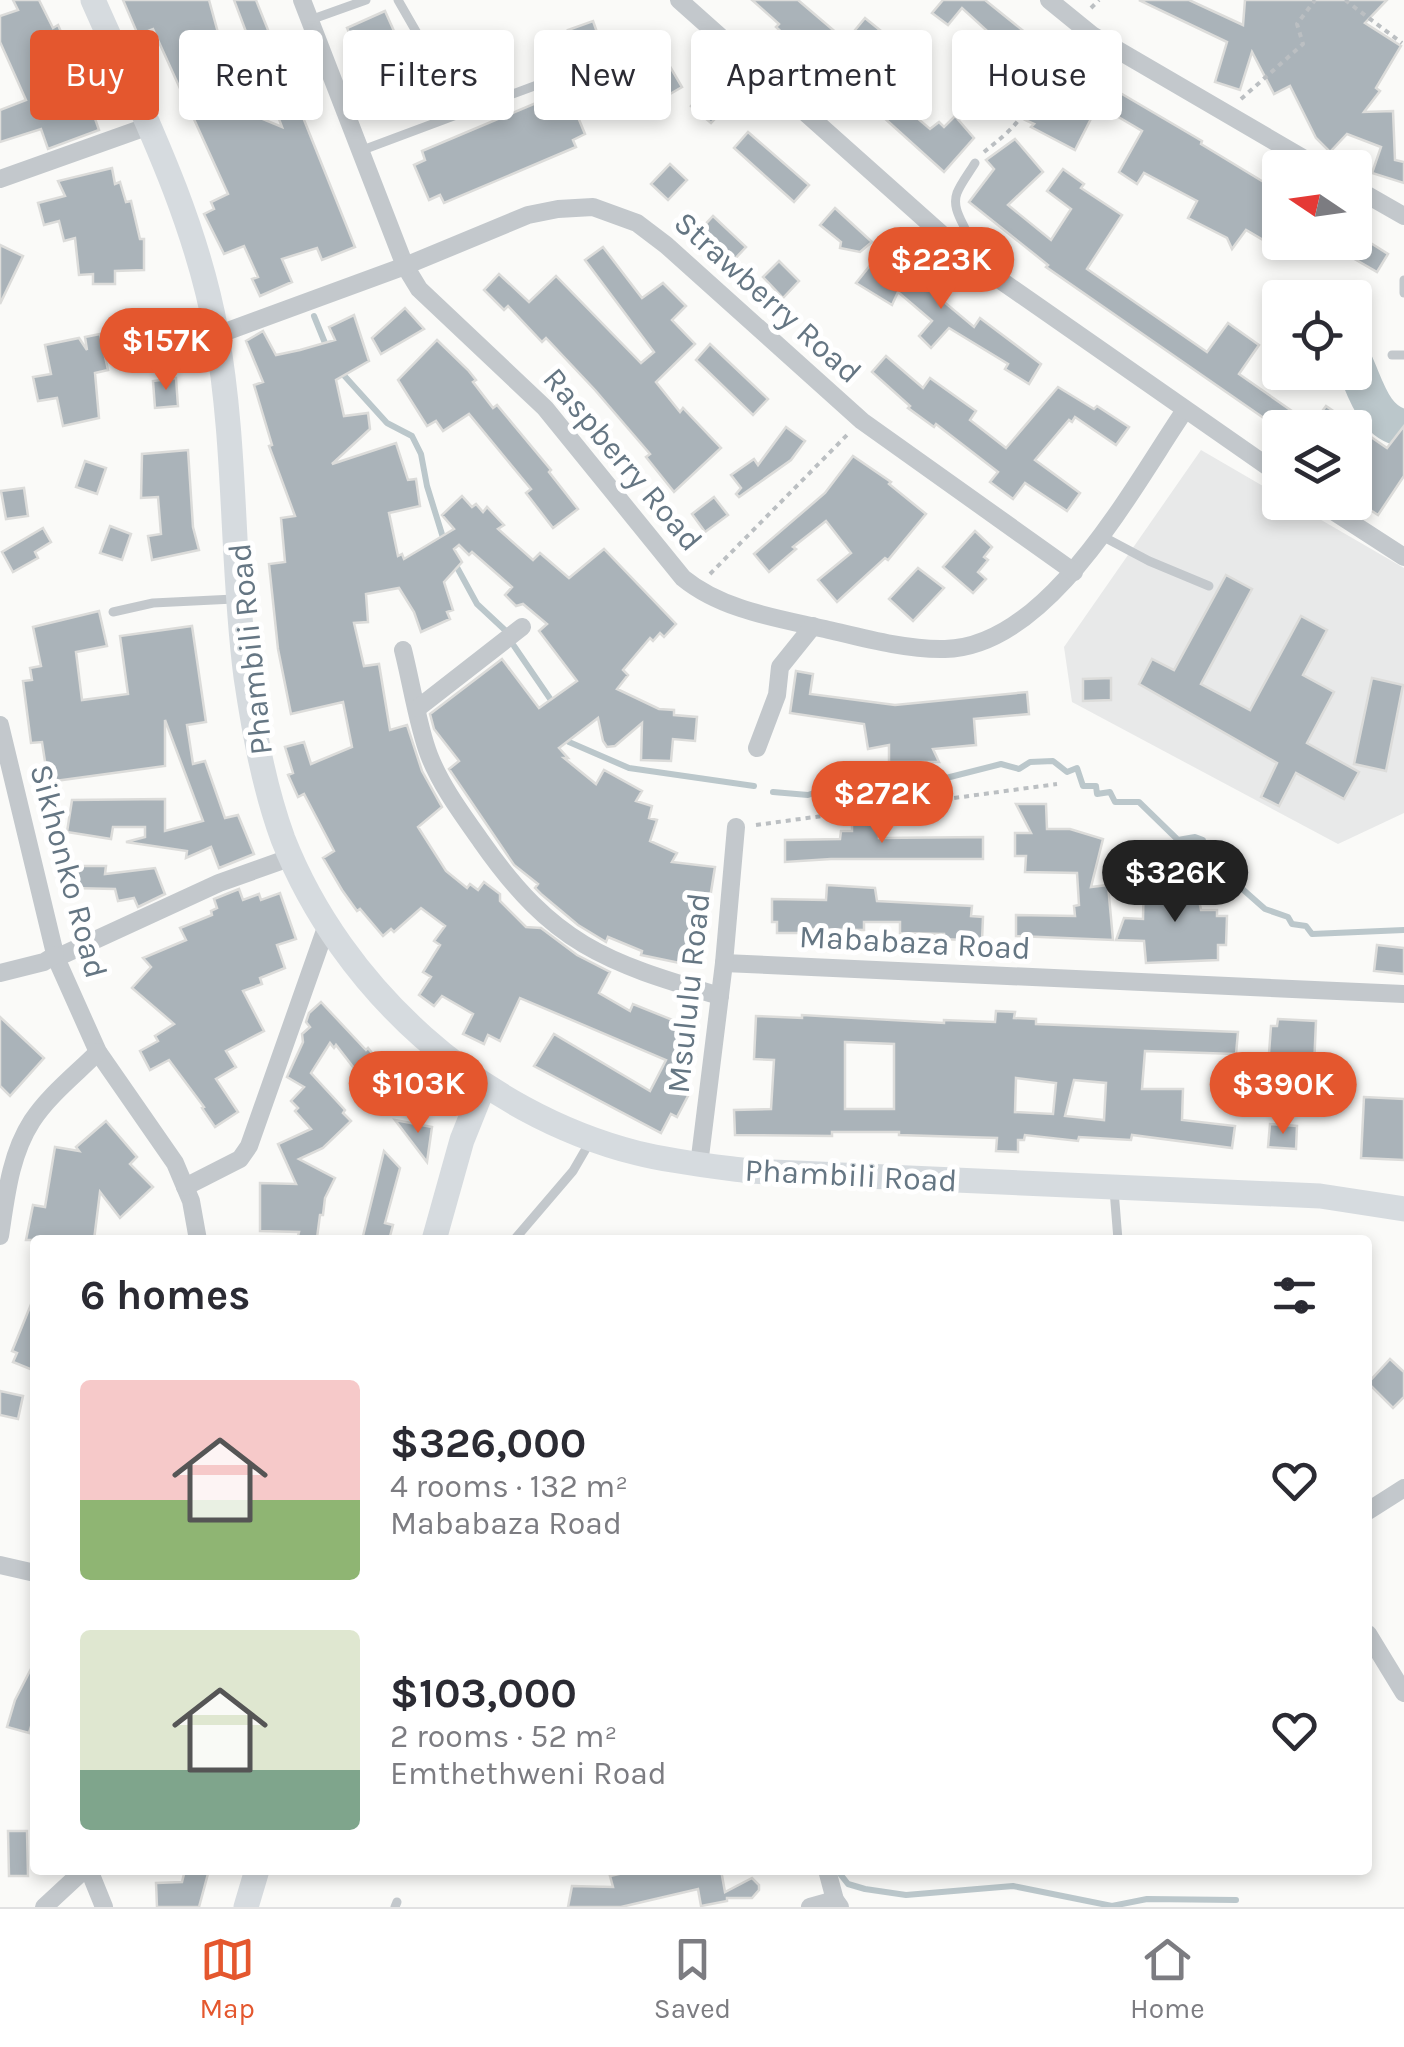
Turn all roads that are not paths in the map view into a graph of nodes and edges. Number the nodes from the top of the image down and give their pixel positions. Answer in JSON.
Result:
{"nodes":[{"id":1,"x":93,"y":0,"type":"edge"},
{"id":2,"x":302,"y":0,"type":"edge"},
{"id":3,"x":366,"y":0,"type":"edge"},
{"id":4,"x":398,"y":0,"type":"edge"},
{"id":5,"x":679,"y":0,"type":"edge"},
{"id":6,"x":1050,"y":0,"type":"edge"},
{"id":7,"x":310,"y":20,"type":"junction"},
{"id":8,"x":416,"y":30,"type":"edge"},
{"id":9,"x":534,"y":86,"type":"edge"},
{"id":10,"x":148,"y":126,"type":"junction"},
{"id":11,"x":1290,"y":150,"type":"edge"},
{"id":12,"x":360,"y":152,"type":"junction"},
{"id":13,"x":975,"y":164,"type":"road end"},
{"id":14,"x":0,"y":178,"type":"edge"},
{"id":15,"x":1372,"y":198,"type":"edge"},
{"id":16,"x":1404,"y":216,"type":"edge"},
{"id":17,"x":971,"y":257,"type":"junction"},
{"id":18,"x":405,"y":266,"type":"junction"},
{"id":19,"x":1404,"y":280,"type":"edge"},
{"id":20,"x":1404,"y":294,"type":"edge"},
{"id":21,"x":217,"y":335,"type":"junction"},
{"id":22,"x":1185,"y":410,"type":"junction"},
{"id":23,"x":1262,"y":463,"type":"edge"},
{"id":24,"x":1347,"y":520,"type":"edge"},
{"id":25,"x":1100,"y":535,"type":"junction"},
{"id":26,"x":1404,"y":557,"type":"edge"},
{"id":27,"x":1074,"y":572,"type":"junction"},
{"id":28,"x":1209,"y":586,"type":"dead end"},
{"id":29,"x":241,"y":598,"type":"junction"},
{"id":30,"x":112,"y":612,"type":"dead end"},
{"id":31,"x":522,"y":626,"type":"dead end"},
{"id":32,"x":812,"y":626,"type":"junction"},
{"id":33,"x":403,"y":650,"type":"dead end"},
{"id":34,"x":418,"y":708,"type":"junction"},
{"id":35,"x":0,"y":725,"type":"edge"},
{"id":36,"x":757,"y":748,"type":"dead end"},
{"id":37,"x":736,"y":828,"type":"road end"},
{"id":38,"x":292,"y":857,"type":"junction"},
{"id":39,"x":328,"y":922,"type":"junction"},
{"id":40,"x":55,"y":957,"type":"junction"},
{"id":41,"x":724,"y":963,"type":"junction"},
{"id":42,"x":0,"y":973,"type":"edge"},
{"id":43,"x":1404,"y":994,"type":"edge"},
{"id":44,"x":720,"y":996,"type":"junction"},
{"id":45,"x":98,"y":1052,"type":"junction"},
{"id":46,"x":484,"y":1084,"type":"junction"},
{"id":47,"x":592,"y":1138,"type":"junction"},
{"id":48,"x":698,"y":1165,"type":"junction"},
{"id":49,"x":185,"y":1187,"type":"junction"},
{"id":50,"x":1114,"y":1187,"type":"junction"},
{"id":51,"x":1404,"y":1209,"type":"edge"},
{"id":52,"x":197,"y":1235,"type":"edge"},
{"id":53,"x":435,"y":1235,"type":"edge"},
{"id":54,"x":518,"y":1235,"type":"edge"},
{"id":55,"x":1118,"y":1235,"type":"edge"},
{"id":56,"x":0,"y":1236,"type":"edge"},
{"id":57,"x":1404,"y":1488,"type":"edge"},
{"id":58,"x":1372,"y":1508,"type":"edge"},
{"id":59,"x":0,"y":1565,"type":"edge"},
{"id":60,"x":30,"y":1571,"type":"edge"},
{"id":61,"x":1372,"y":1641,"type":"edge"},
{"id":62,"x":1404,"y":1693,"type":"edge"},
{"id":63,"x":81,"y":1875,"type":"edge"},
{"id":64,"x":89,"y":1875,"type":"edge"},
{"id":65,"x":256,"y":1875,"type":"edge"},
{"id":66,"x":829,"y":1875,"type":"edge"},
{"id":67,"x":837,"y":1903,"type":"edge"},
{"id":68,"x":44,"y":1907,"type":"edge"},
{"id":69,"x":104,"y":1907,"type":"edge"},
{"id":70,"x":246,"y":1907,"type":"edge"},
{"id":71,"x":810,"y":1907,"type":"edge"}],
"edges":[{"from":1,"to":10,"type":"street","name":"Phambili Road"},
{"from":2,"to":7,"type":"street","name":"Raspberry Road"},
{"from":3,"to":7,"type":"lane"},
{"from":4,"to":8,"type":"lane"},
{"from":5,"to":17,"type":"street"},
{"from":6,"to":11,"type":"street"},
{"from":7,"to":12,"type":"street","name":"Raspberry Road"},
{"from":9,"to":12,"type":"lane"},
{"from":10,"to":14,"type":"street"},
{"from":10,"to":21,"type":"street","name":"Phambili Road"},
{"from":12,"to":18,"type":"street","name":"Raspberry Road"},
{"from":13,"to":17,"type":"lane"},
{"from":15,"to":16,"type":"street"},
{"from":17,"to":22,"type":"street"},
{"from":18,"to":21,"type":"street","name":"Strawberry Road"},
{"from":18,"to":27,"type":"street","name":"Strawberry Road"},
{"from":18,"to":32,"type":"street","name":"Raspberry Road"},
{"from":19,"to":20,"type":"lane"},
{"from":21,"to":29,"type":"street","name":"Phambili Road"},
{"from":22,"to":23,"type":"street"},
{"from":22,"to":25,"type":"street","name":"Raspberry Road"},
{"from":24,"to":26,"type":"street"},
{"from":25,"to":27,"type":"street","name":"Raspberry Road"},
{"from":25,"to":28,"type":"lane"},
{"from":27,"to":32,"type":"street","name":"Raspberry Road"},
{"from":29,"to":30,"type":"lane"},
{"from":29,"to":38,"type":"street","name":"Phambili Road"},
{"from":31,"to":34,"type":"street"},
{"from":32,"to":36,"type":"street"},
{"from":33,"to":34,"type":"street"},
{"from":34,"to":44,"type":"street"},
{"from":35,"to":40,"type":"street","name":"Sikhonko Road"},
{"from":37,"to":41,"type":"street","name":"Msululu Road"},
{"from":38,"to":39,"type":"street","name":"Phambili Road"},
{"from":38,"to":40,"type":"street"},
{"from":39,"to":46,"type":"street","name":"Phambili Road"},
{"from":39,"to":49,"type":"street"},
{"from":40,"to":42,"type":"street"},
{"from":40,"to":45,"type":"street","name":"Sikhonko Road"},
{"from":41,"to":43,"type":"street","name":"Mababaza Road"},
{"from":41,"to":44,"type":"street","name":"Msululu Road"},
{"from":44,"to":48,"type":"street","name":"Msululu Road"},
{"from":45,"to":49,"type":"street","name":"Sikhonko Road"},
{"from":45,"to":56,"type":"street"},
{"from":46,"to":47,"type":"street","name":"Phambili Road"},
{"from":46,"to":53,"type":"street"},
{"from":47,"to":48,"type":"street","name":"Phambili Road"},
{"from":47,"to":54,"type":"lane"},
{"from":48,"to":50,"type":"street","name":"Phambili Road"},
{"from":49,"to":52,"type":"street","name":"Sikhonko Road"},
{"from":50,"to":51,"type":"street","name":"Phambili Road"},
{"from":50,"to":55,"type":"lane"},
{"from":57,"to":58,"type":"street"},
{"from":59,"to":60,"type":"street"},
{"from":61,"to":62,"type":"street"},
{"from":63,"to":68,"type":"street"},
{"from":64,"to":69,"type":"street"},
{"from":65,"to":70,"type":"street"},
{"from":66,"to":67,"type":"street"},
{"from":67,"to":71,"type":"street"}]}
